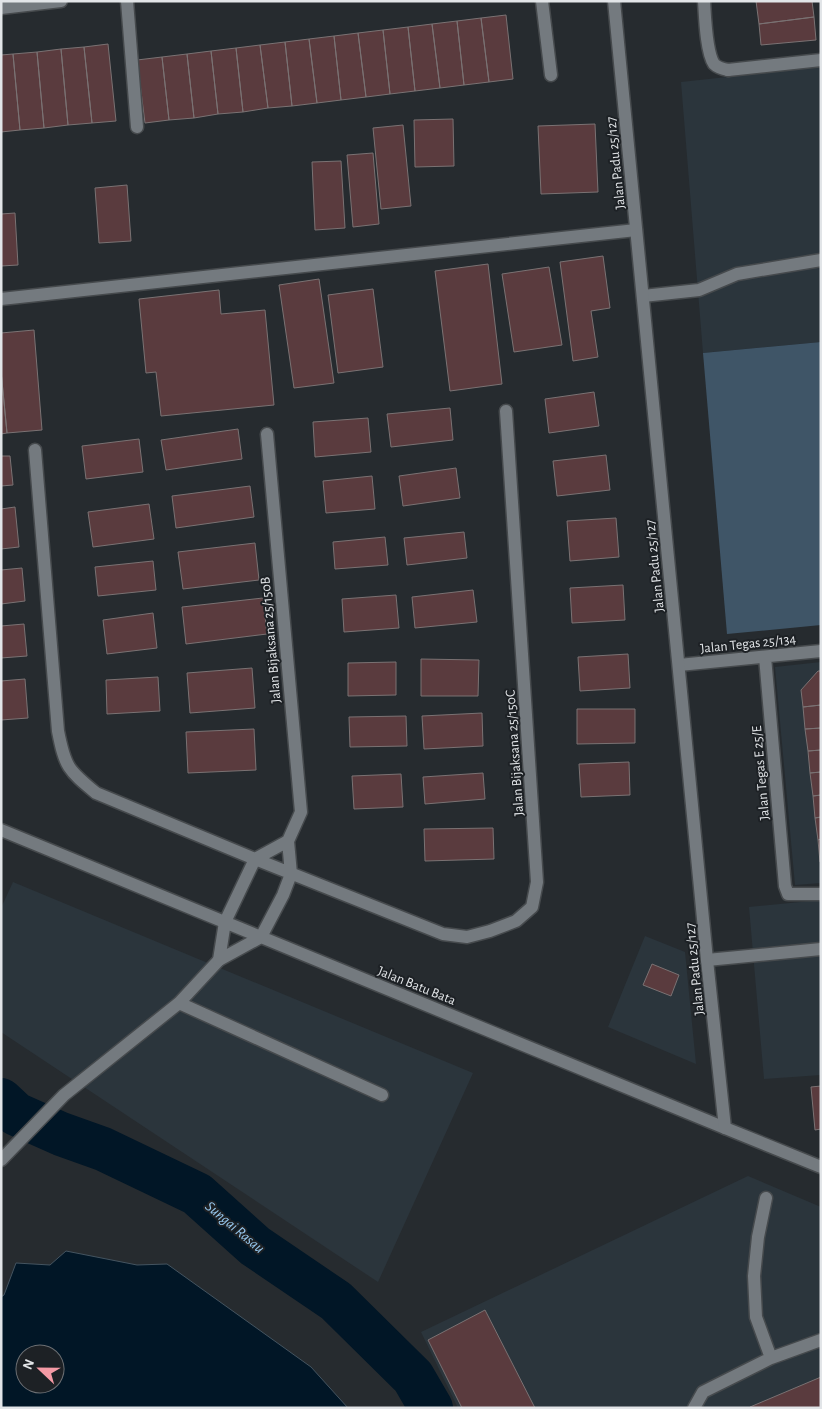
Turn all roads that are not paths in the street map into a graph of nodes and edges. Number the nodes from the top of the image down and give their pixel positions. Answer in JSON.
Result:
{"nodes":[{"id":1,"x":61,"y":1,"type":"edge"},
{"id":2,"x":127,"y":1,"type":"edge"},
{"id":3,"x":542,"y":1,"type":"edge"},
{"id":4,"x":614,"y":1,"type":"edge"},
{"id":5,"x":704,"y":1,"type":"edge"},
{"id":6,"x":1,"y":8,"type":"edge"},
{"id":7,"x":821,"y":60,"type":"edge"},
{"id":8,"x":551,"y":75,"type":"dead end"},
{"id":9,"x":138,"y":127,"type":"dead end"},
{"id":10,"x":636,"y":230,"type":"junction"},
{"id":11,"x":821,"y":260,"type":"edge"},
{"id":12,"x":643,"y":296,"type":"junction"},
{"id":13,"x":1,"y":299,"type":"edge"},
{"id":14,"x":506,"y":410,"type":"dead end"},
{"id":15,"x":267,"y":434,"type":"dead end"},
{"id":16,"x":35,"y":450,"type":"dead end"},
{"id":17,"x":821,"y":651,"type":"edge"},
{"id":18,"x":765,"y":656,"type":"junction"},
{"id":19,"x":679,"y":666,"type":"junction"},
{"id":20,"x":1,"y":830,"type":"edge"},
{"id":21,"x":288,"y":841,"type":"junction"},
{"id":22,"x":255,"y":859,"type":"junction"},
{"id":23,"x":291,"y":874,"type":"junction"},
{"id":24,"x":821,"y":894,"type":"edge"},
{"id":25,"x":225,"y":922,"type":"junction"},
{"id":26,"x":261,"y":937,"type":"junction"},
{"id":27,"x":821,"y":949,"type":"edge"},
{"id":28,"x":219,"y":960,"type":"junction"},
{"id":29,"x":707,"y":960,"type":"junction"},
{"id":30,"x":179,"y":1002,"type":"junction"},
{"id":31,"x":382,"y":1095,"type":"dead end"},
{"id":32,"x":725,"y":1128,"type":"junction"},
{"id":33,"x":1,"y":1160,"type":"edge"},
{"id":34,"x":821,"y":1167,"type":"edge"},
{"id":35,"x":766,"y":1198,"type":"dead end"},
{"id":36,"x":821,"y":1340,"type":"edge"},
{"id":37,"x":771,"y":1358,"type":"junction"},
{"id":38,"x":694,"y":1408,"type":"edge"}],
"edges":[{"from":1,"to":6,"type":"street"},
{"from":2,"to":9,"type":"street"},
{"from":3,"to":8,"type":"street"},
{"from":4,"to":10,"type":"street","name":"Jalan Padu 25/127"},
{"from":5,"to":7,"type":"street"},
{"from":10,"to":12,"type":"street","name":"Jalan Padu 25/127"},
{"from":10,"to":13,"type":"street"},
{"from":11,"to":12,"type":"street"},
{"from":12,"to":19,"type":"street","name":"Jalan Padu 25/127"},
{"from":14,"to":23,"type":"street","name":"Jalan Bijaksana 25/150C"},
{"from":15,"to":21,"type":"street","name":"Jalan Bijaksana 25/150B"},
{"from":16,"to":22,"type":"street","name":"Jalan Bijaksana 25/150C"},
{"from":17,"to":18,"type":"street","name":"Jalan Tegas 25/134"},
{"from":18,"to":19,"type":"street","name":"Jalan Tegas 25/134"},
{"from":18,"to":24,"type":"street","name":"Jalan Tegas E 25/E"},
{"from":19,"to":29,"type":"street","name":"Jalan Padu 25/127"},
{"from":20,"to":25,"type":"street","name":"Jalan Batu Bata"},
{"from":21,"to":22,"type":"street"},
{"from":21,"to":23,"type":"street"},
{"from":22,"to":23,"type":"street","name":"Jalan Bijaksana 25/150C"},
{"from":22,"to":25,"type":"street"},
{"from":23,"to":26,"type":"street"},
{"from":25,"to":26,"type":"street","name":"Jalan Batu Bata"},
{"from":25,"to":28,"type":"street"},
{"from":26,"to":28,"type":"street"},
{"from":26,"to":32,"type":"street","name":"Jalan Batu Bata"},
{"from":27,"to":29,"type":"street"},
{"from":28,"to":30,"type":"street"},
{"from":29,"to":32,"type":"street","name":"Jalan Padu 25/127"},
{"from":30,"to":31,"type":"street"},
{"from":30,"to":33,"type":"street"},
{"from":32,"to":34,"type":"street","name":"Jalan Batu Bata"},
{"from":35,"to":37,"type":"street"},
{"from":36,"to":37,"type":"street"},
{"from":37,"to":38,"type":"street"}]}
